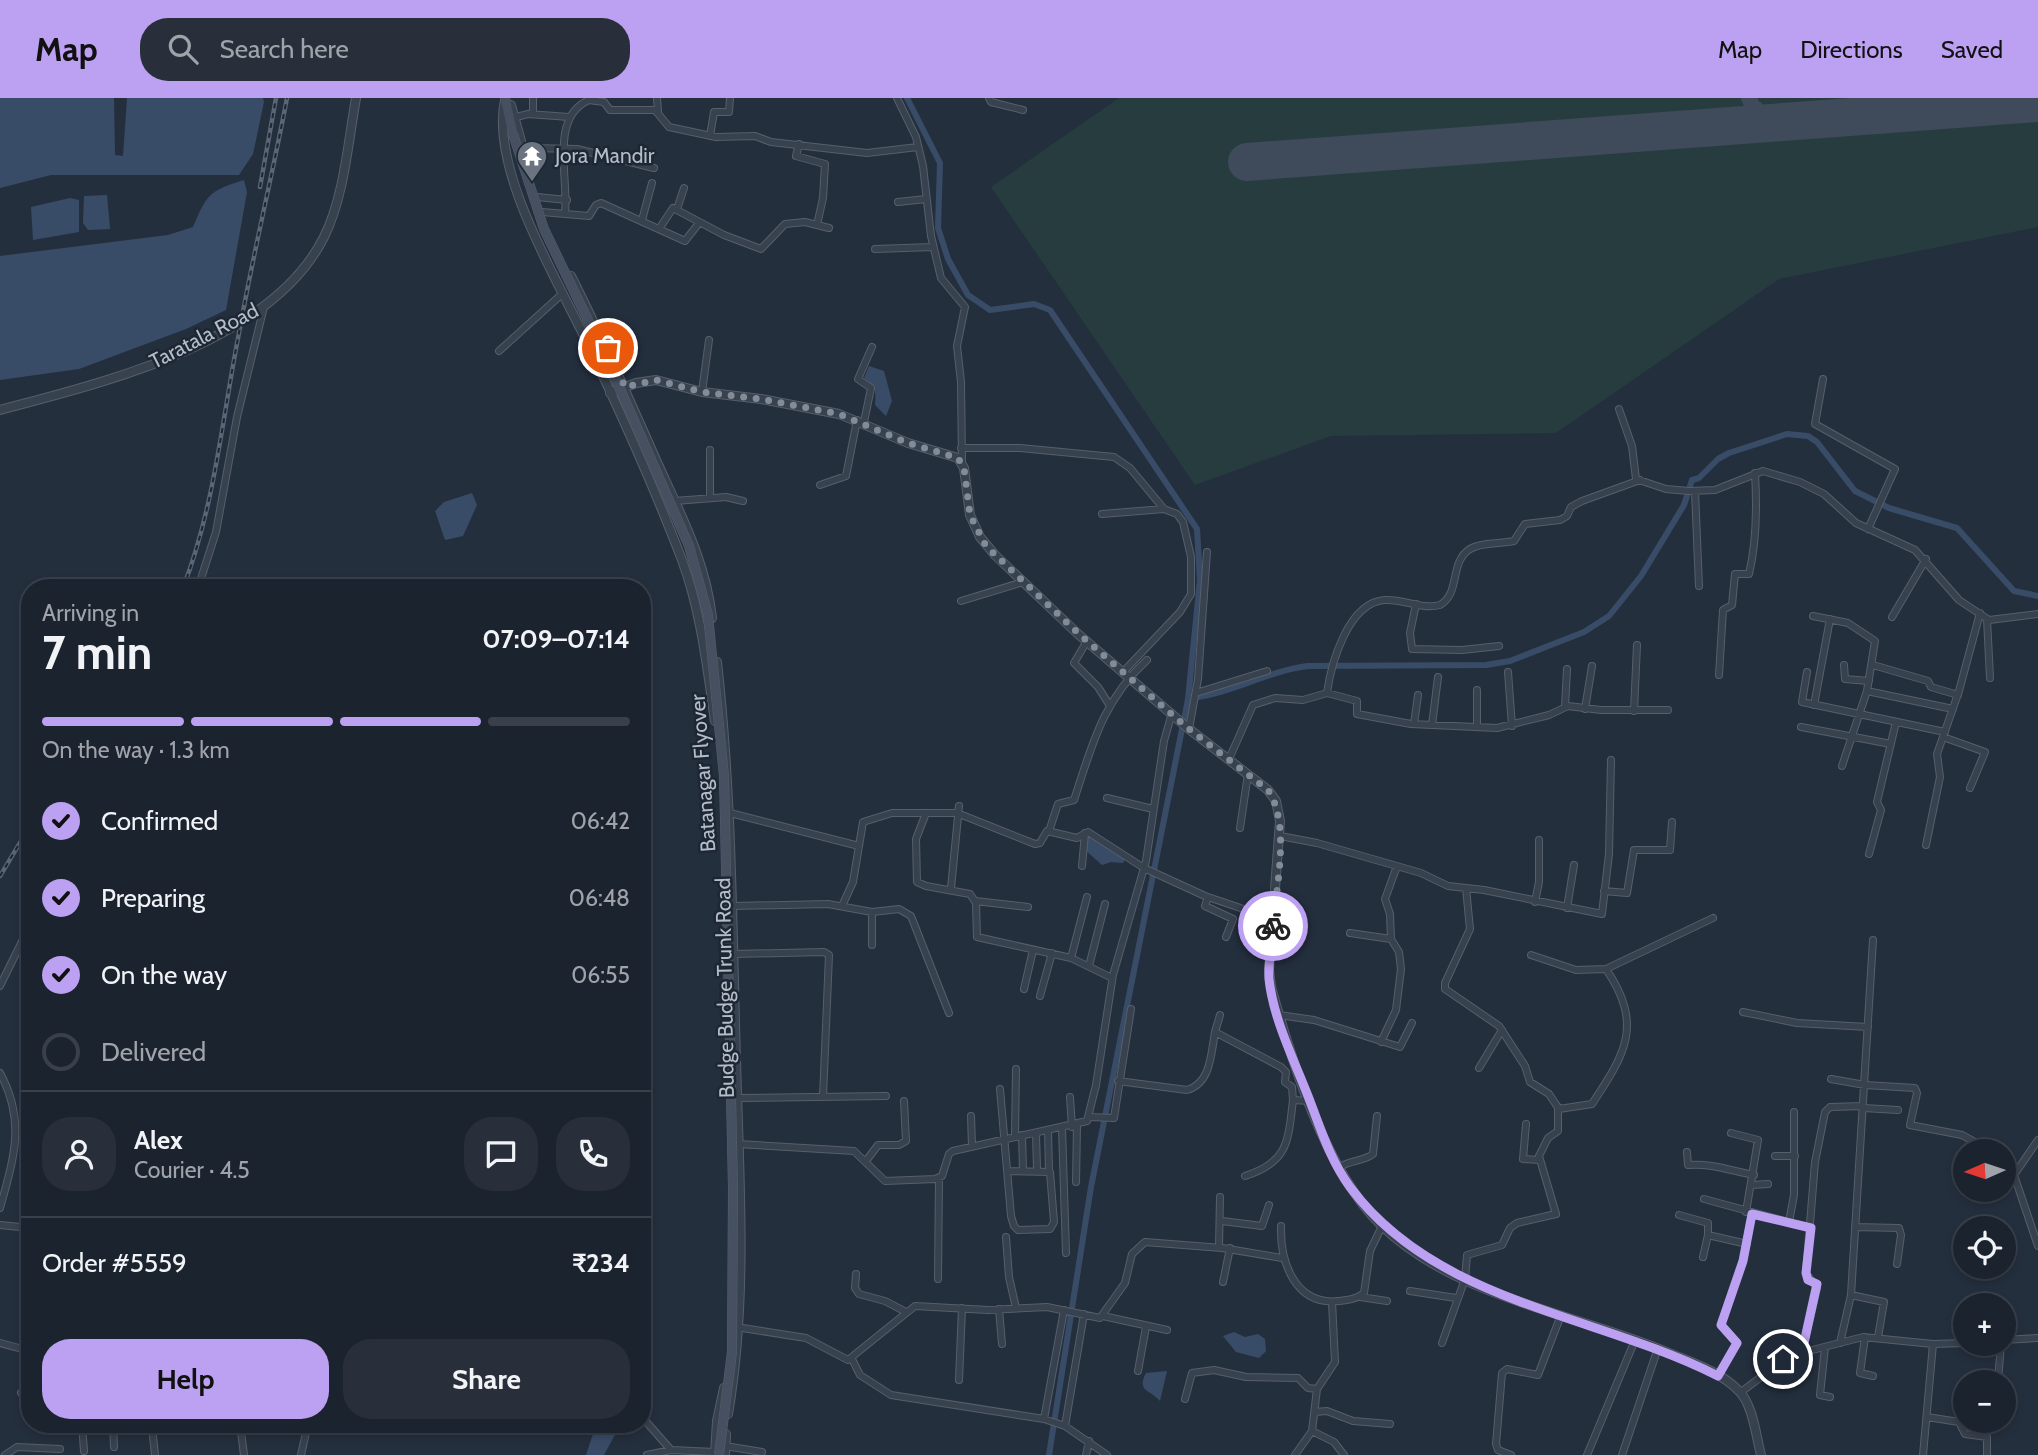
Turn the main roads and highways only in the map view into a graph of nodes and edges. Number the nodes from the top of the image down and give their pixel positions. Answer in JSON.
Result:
{"nodes":[{"id":1,"x":508,"y":100,"type":"edge"},
{"id":2,"x":716,"y":1454,"type":"edge"}],
"edges":[{"from":1,"to":2,"type":"main road","name":"Batanagar Flyover","bridge":true}]}
